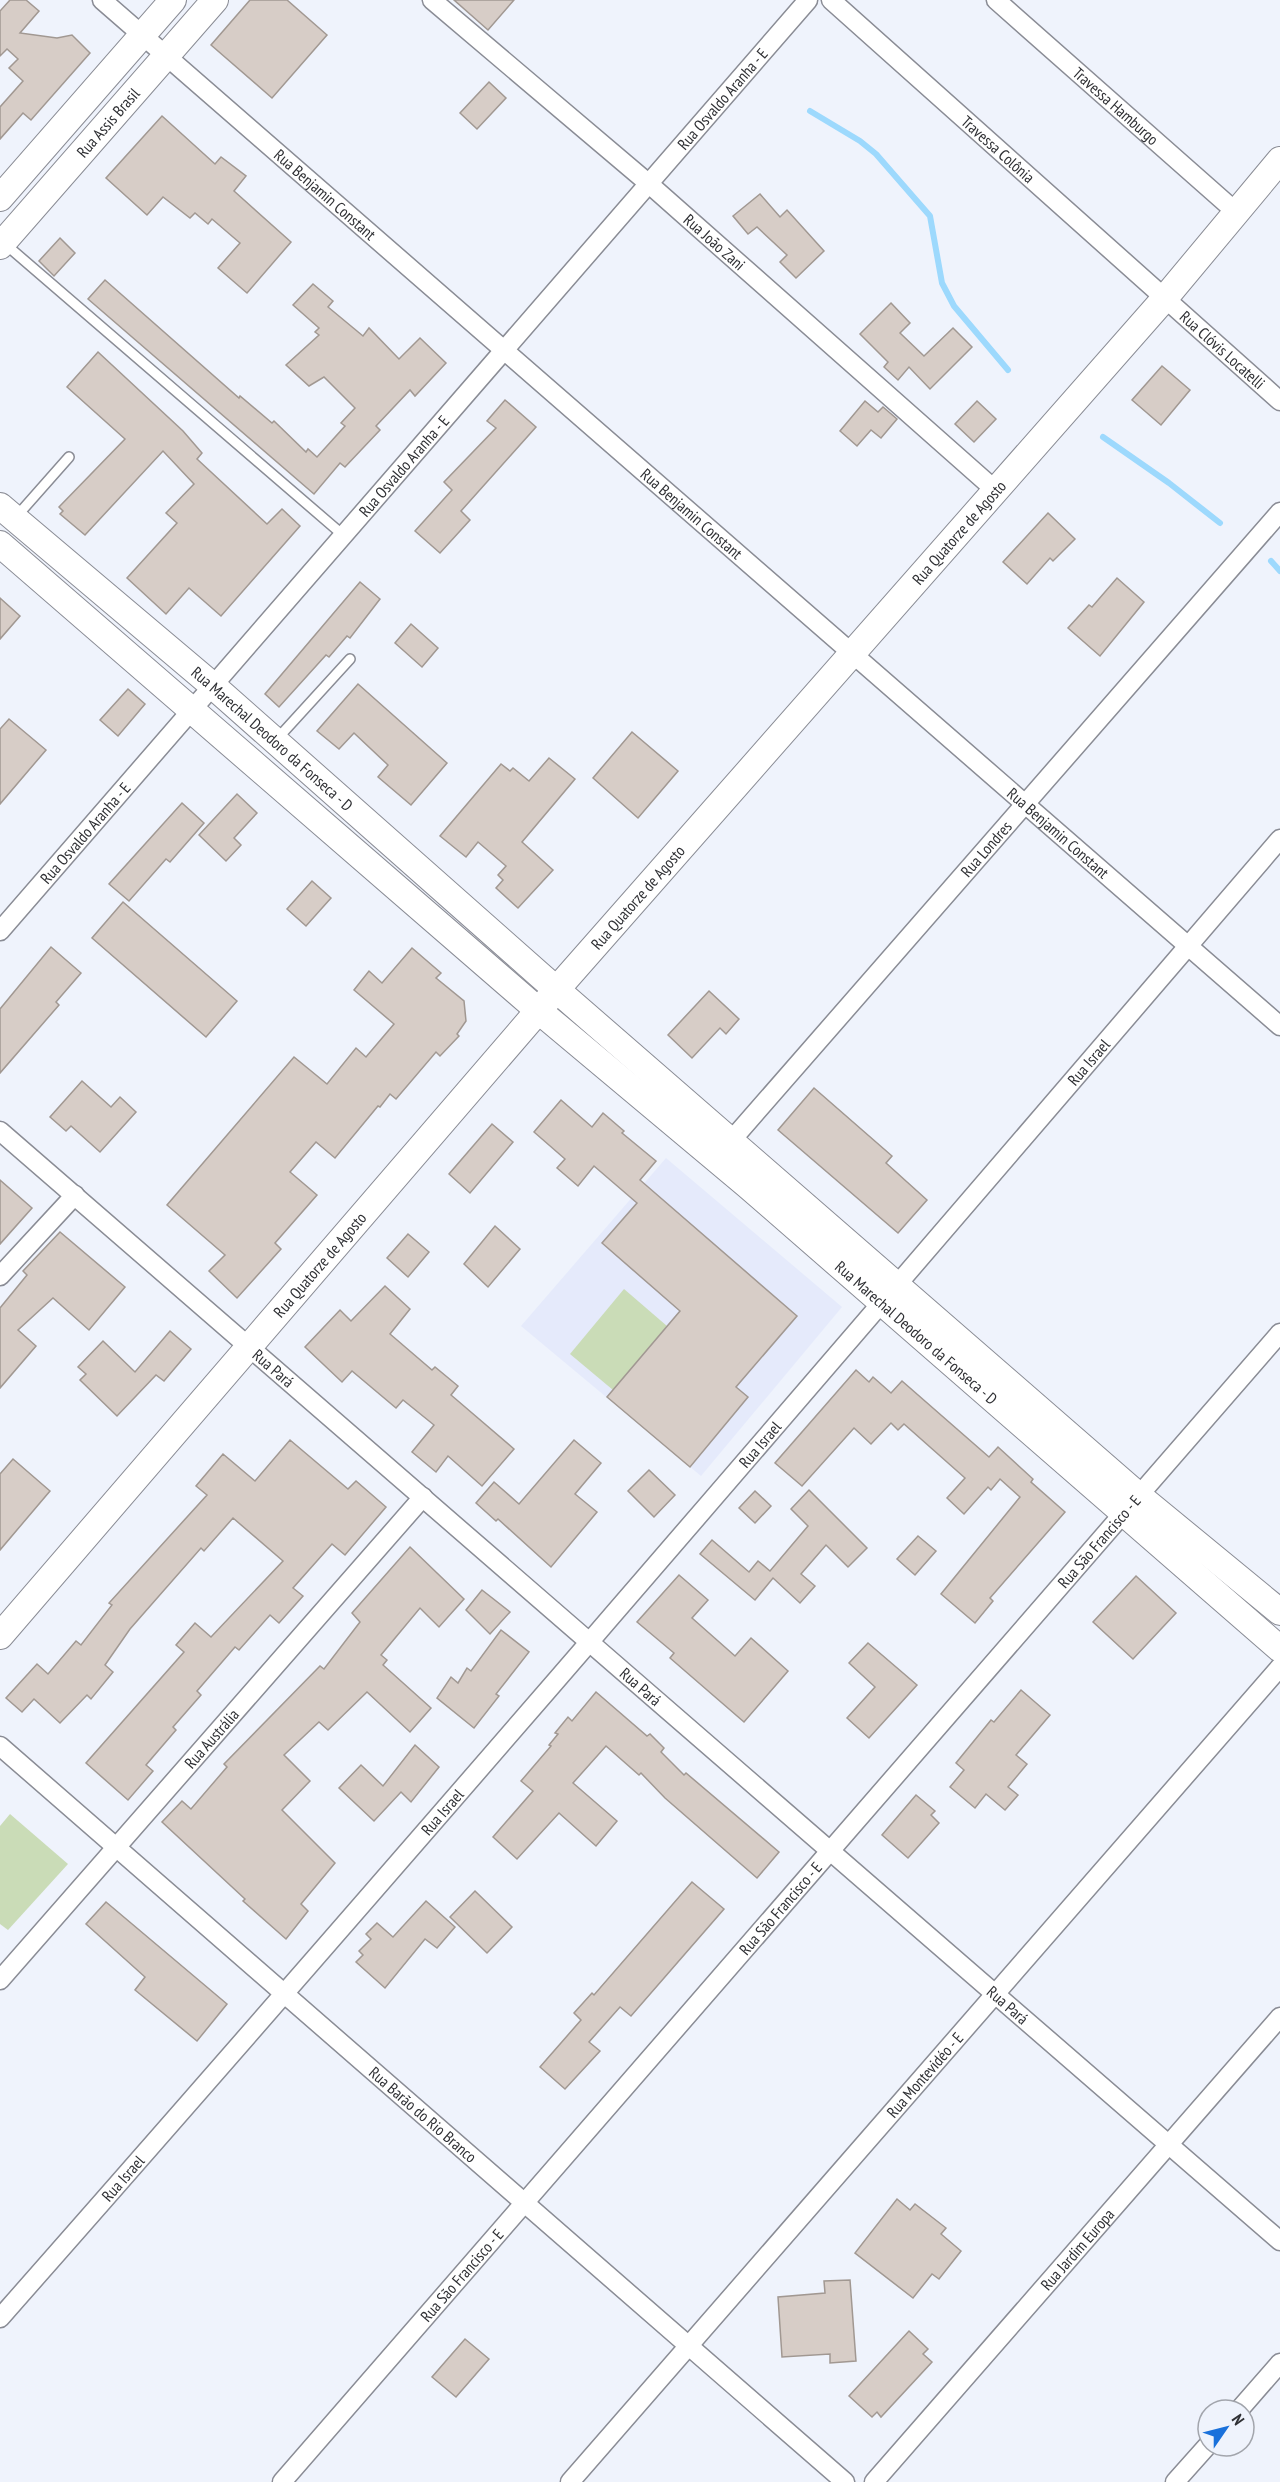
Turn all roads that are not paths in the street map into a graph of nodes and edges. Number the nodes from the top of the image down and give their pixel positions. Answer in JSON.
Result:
{"nodes":[{"id":1,"x":102,"y":0,"type":"edge"},
{"id":2,"x":173,"y":0,"type":"edge"},
{"id":3,"x":215,"y":0,"type":"edge"},
{"id":4,"x":432,"y":0,"type":"edge"},
{"id":5,"x":808,"y":0,"type":"edge"},
{"id":6,"x":831,"y":0,"type":"edge"},
{"id":7,"x":996,"y":0,"type":"edge"},
{"id":8,"x":142,"y":35,"type":"junction"},
{"id":9,"x":166,"y":56,"type":"junction"},
{"id":10,"x":1280,"y":160,"type":"edge"},
{"id":11,"x":648,"y":183,"type":"junction"},
{"id":12,"x":0,"y":198,"type":"edge"},
{"id":13,"x":1236,"y":212,"type":"junction"},
{"id":14,"x":1,"y":243,"type":"edge"},
{"id":15,"x":1165,"y":298,"type":"junction"},
{"id":16,"x":504,"y":350,"type":"junction"},
{"id":17,"x":1280,"y":401,"type":"edge"},
{"id":18,"x":69,"y":458,"type":"dead end"},
{"id":19,"x":994,"y":489,"type":"junction"},
{"id":20,"x":7,"y":512,"type":"edge"},
{"id":21,"x":1280,"y":512,"type":"edge"},
{"id":22,"x":343,"y":535,"type":"junction"},
{"id":23,"x":0,"y":544,"type":"edge"},
{"id":24,"x":44,"y":544,"type":"junction"},
{"id":25,"x":26,"y":566,"type":"junction"},
{"id":26,"x":852,"y":653,"type":"junction"},
{"id":27,"x":350,"y":659,"type":"dead end"},
{"id":28,"x":212,"y":685,"type":"junction"},
{"id":29,"x":191,"y":710,"type":"junction"},
{"id":30,"x":275,"y":741,"type":"junction"},
{"id":31,"x":1026,"y":804,"type":"junction"},
{"id":32,"x":1280,"y":839,"type":"edge"},
{"id":33,"x":381,"y":854,"type":"junction"},
{"id":34,"x":0,"y":931,"type":"edge"},
{"id":35,"x":1188,"y":946,"type":"junction"},
{"id":36,"x":556,"y":988,"type":"junction"},
{"id":37,"x":544,"y":1015,"type":"junction"},
{"id":38,"x":1280,"y":1026,"type":"edge"},
{"id":39,"x":652,"y":1072,"type":"junction"},
{"id":40,"x":635,"y":1092,"type":"junction"},
{"id":41,"x":0,"y":1131,"type":"edge"},
{"id":42,"x":724,"y":1149,"type":"junction"},
{"id":43,"x":75,"y":1195,"type":"junction"},
{"id":44,"x":0,"y":1276,"type":"edge"},
{"id":45,"x":891,"y":1295,"type":"junction"},
{"id":46,"x":1280,"y":1333,"type":"edge"},
{"id":47,"x":250,"y":1347,"type":"junction"},
{"id":48,"x":423,"y":1497,"type":"junction"},
{"id":49,"x":1131,"y":1504,"type":"junction"},
{"id":50,"x":1280,"y":1612,"type":"edge"},
{"id":51,"x":0,"y":1636,"type":"edge"},
{"id":52,"x":589,"y":1641,"type":"junction"},
{"id":53,"x":1280,"y":1649,"type":"edge"},
{"id":54,"x":1280,"y":1667,"type":"edge"},
{"id":55,"x":0,"y":1746,"type":"edge"},
{"id":56,"x":116,"y":1847,"type":"junction"},
{"id":57,"x":830,"y":1851,"type":"junction"},
{"id":58,"x":0,"y":1980,"type":"edge"},
{"id":59,"x":285,"y":1994,"type":"junction"},
{"id":60,"x":995,"y":1994,"type":"junction"},
{"id":61,"x":1280,"y":2017,"type":"edge"},
{"id":62,"x":1169,"y":2144,"type":"junction"},
{"id":63,"x":525,"y":2202,"type":"junction"},
{"id":64,"x":1280,"y":2241,"type":"edge"},
{"id":65,"x":0,"y":2318,"type":"edge"},
{"id":66,"x":689,"y":2345,"type":"junction"},
{"id":67,"x":1280,"y":2363,"type":"edge"},
{"id":68,"x":1249,"y":2398,"type":"edge"},
{"id":69,"x":1196,"y":2458,"type":"edge"},
{"id":70,"x":282,"y":2482,"type":"edge"},
{"id":71,"x":570,"y":2482,"type":"edge"},
{"id":72,"x":845,"y":2482,"type":"edge"},
{"id":73,"x":874,"y":2482,"type":"edge"},
{"id":74,"x":1175,"y":2482,"type":"edge"}],
"edges":[{"from":1,"to":8,"type":"street","name":"Rua Benjamin Constant"},
{"from":2,"to":8,"type":"street","name":"Rua Assis Brasil"},
{"from":3,"to":9,"type":"street","name":"Rua Assis Brasil"},
{"from":4,"to":11,"type":"street","name":"Rua João Zani"},
{"from":5,"to":11,"type":"street","name":"Rua Osvaldo Aranha - E"},
{"from":6,"to":15,"type":"street","name":"Travessa Colônia"},
{"from":7,"to":13,"type":"street","name":"Travessa Hamburgo"},
{"from":8,"to":9,"type":"street","name":"Rua Benjamin Constant"},
{"from":8,"to":12,"type":"street","name":"Rua Assis Brasil"},
{"from":9,"to":14,"type":"street","name":"Rua Assis Brasil"},
{"from":9,"to":16,"type":"street","name":"Rua Benjamin Constant"},
{"from":10,"to":13,"type":"street","name":"Rua Quatorze de Agosto"},
{"from":11,"to":16,"type":"street","name":"Rua Osvaldo Aranha - E"},
{"from":11,"to":19,"type":"street","name":"Rua João Zani"},
{"from":13,"to":15,"type":"street","name":"Rua Quatorze de Agosto"},
{"from":14,"to":22,"type":"lane"},
{"from":15,"to":17,"type":"street","name":"Rua Clóvis Locatelli"},
{"from":15,"to":19,"type":"street","name":"Rua Quatorze de Agosto"},
{"from":16,"to":22,"type":"street","name":"Rua Osvaldo Aranha - E"},
{"from":16,"to":26,"type":"street","name":"Rua Benjamin Constant"},
{"from":18,"to":20,"type":"lane"},
{"from":19,"to":26,"type":"street","name":"Rua Quatorze de Agosto"},
{"from":20,"to":24,"type":"street","name":"Rua Marechal Deodoro da Fonseca - D"},
{"from":21,"to":31,"type":"street","name":"Rua Londres"},
{"from":22,"to":28,"type":"street","name":"Rua Osvaldo Aranha - E"},
{"from":23,"to":25,"type":"street","name":"Rua Marechal Deodoro da Fonseca - D"},
{"from":24,"to":25,"type":"street"},
{"from":24,"to":28,"type":"street","name":"Rua Marechal Deodoro da Fonseca - D"},
{"from":25,"to":29,"type":"street","name":"Rua Marechal Deodoro da Fonseca - D"},
{"from":26,"to":31,"type":"street","name":"Rua Benjamin Constant"},
{"from":26,"to":36,"type":"street","name":"Rua Quatorze de Agosto"},
{"from":27,"to":30,"type":"lane"},
{"from":28,"to":29,"type":"street","name":"Rua Osvaldo Aranha - E"},
{"from":28,"to":30,"type":"street","name":"Rua Marechal Deodoro da Fonseca - D"},
{"from":29,"to":33,"type":"street","name":"Rua Marechal Deodoro da Fonseca - D"},
{"from":29,"to":34,"type":"street","name":"Rua Osvaldo Aranha - E"},
{"from":30,"to":33,"type":"street","name":"Rua Marechal Deodoro da Fonseca - D"},
{"from":31,"to":35,"type":"street","name":"Rua Benjamin Constant"},
{"from":31,"to":42,"type":"street","name":"Rua Londres"},
{"from":32,"to":35,"type":"street","name":"Rua Israel"},
{"from":33,"to":36,"type":"street","name":"Rua Marechal Deodoro da Fonseca - D"},
{"from":33,"to":37,"type":"street","name":"Rua Marechal Deodoro da Fonseca - D"},
{"from":35,"to":38,"type":"street","name":"Rua Benjamin Constant"},
{"from":35,"to":45,"type":"street","name":"Rua Israel"},
{"from":36,"to":37,"type":"street","name":"Rua Quatorze de Agosto"},
{"from":36,"to":39,"type":"street","name":"Rua Marechal Deodoro da Fonseca - D"},
{"from":37,"to":40,"type":"street","name":"Rua Marechal Deodoro da Fonseca - D"},
{"from":37,"to":47,"type":"street","name":"Rua Quatorze de Agosto"},
{"from":39,"to":40,"type":"street"},
{"from":39,"to":42,"type":"street","name":"Rua Marechal Deodoro da Fonseca - D"},
{"from":40,"to":42,"type":"street","name":"Rua Marechal Deodoro da Fonseca - D"},
{"from":41,"to":43,"type":"street","name":"Rua Pará"},
{"from":42,"to":45,"type":"street","name":"Rua Marechal Deodoro da Fonseca - D"},
{"from":43,"to":44,"type":"street"},
{"from":43,"to":47,"type":"street","name":"Rua Pará"},
{"from":45,"to":49,"type":"street","name":"Rua Marechal Deodoro da Fonseca - D"},
{"from":45,"to":52,"type":"street","name":"Rua Israel"},
{"from":46,"to":49,"type":"street","name":"Rua São Francisco - E"},
{"from":47,"to":48,"type":"street","name":"Rua Pará"},
{"from":47,"to":51,"type":"street","name":"Rua Quatorze de Agosto"},
{"from":48,"to":52,"type":"street","name":"Rua Pará"},
{"from":48,"to":56,"type":"street","name":"Rua Austrália"},
{"from":49,"to":50,"type":"street","name":"Rua Marechal Deodoro da Fonseca - D"},
{"from":49,"to":53,"type":"street","name":"Rua Marechal Deodoro da Fonseca - D"},
{"from":49,"to":57,"type":"street","name":"Rua São Francisco - E"},
{"from":52,"to":57,"type":"street","name":"Rua Pará"},
{"from":52,"to":59,"type":"street","name":"Rua Israel"},
{"from":54,"to":60,"type":"street","name":"Rua Montevidéo - E"},
{"from":55,"to":56,"type":"street","name":"Rua Barão do Rio Branco"},
{"from":56,"to":58,"type":"street","name":"Rua Austrália"},
{"from":56,"to":59,"type":"street","name":"Rua Barão do Rio Branco"},
{"from":57,"to":60,"type":"street","name":"Rua Pará"},
{"from":57,"to":63,"type":"street","name":"Rua São Francisco - E"},
{"from":59,"to":63,"type":"street","name":"Rua Barão do Rio Branco"},
{"from":59,"to":65,"type":"street","name":"Rua Israel"},
{"from":60,"to":62,"type":"street","name":"Rua Pará"},
{"from":60,"to":66,"type":"street","name":"Rua Montevidéo - E"},
{"from":61,"to":62,"type":"street","name":"Rua Jardim Europa"},
{"from":62,"to":64,"type":"street","name":"Rua Pará"},
{"from":62,"to":73,"type":"street","name":"Rua Jardim Europa"},
{"from":63,"to":66,"type":"street","name":"Rua Barão do Rio Branco"},
{"from":63,"to":70,"type":"street","name":"Rua São Francisco - E"},
{"from":66,"to":71,"type":"street","name":"Rua Montevidéo - E"},
{"from":66,"to":72,"type":"street","name":"Rua Barão do Rio Branco"},
{"from":67,"to":68,"type":"street"},
{"from":69,"to":74,"type":"street"}]}
